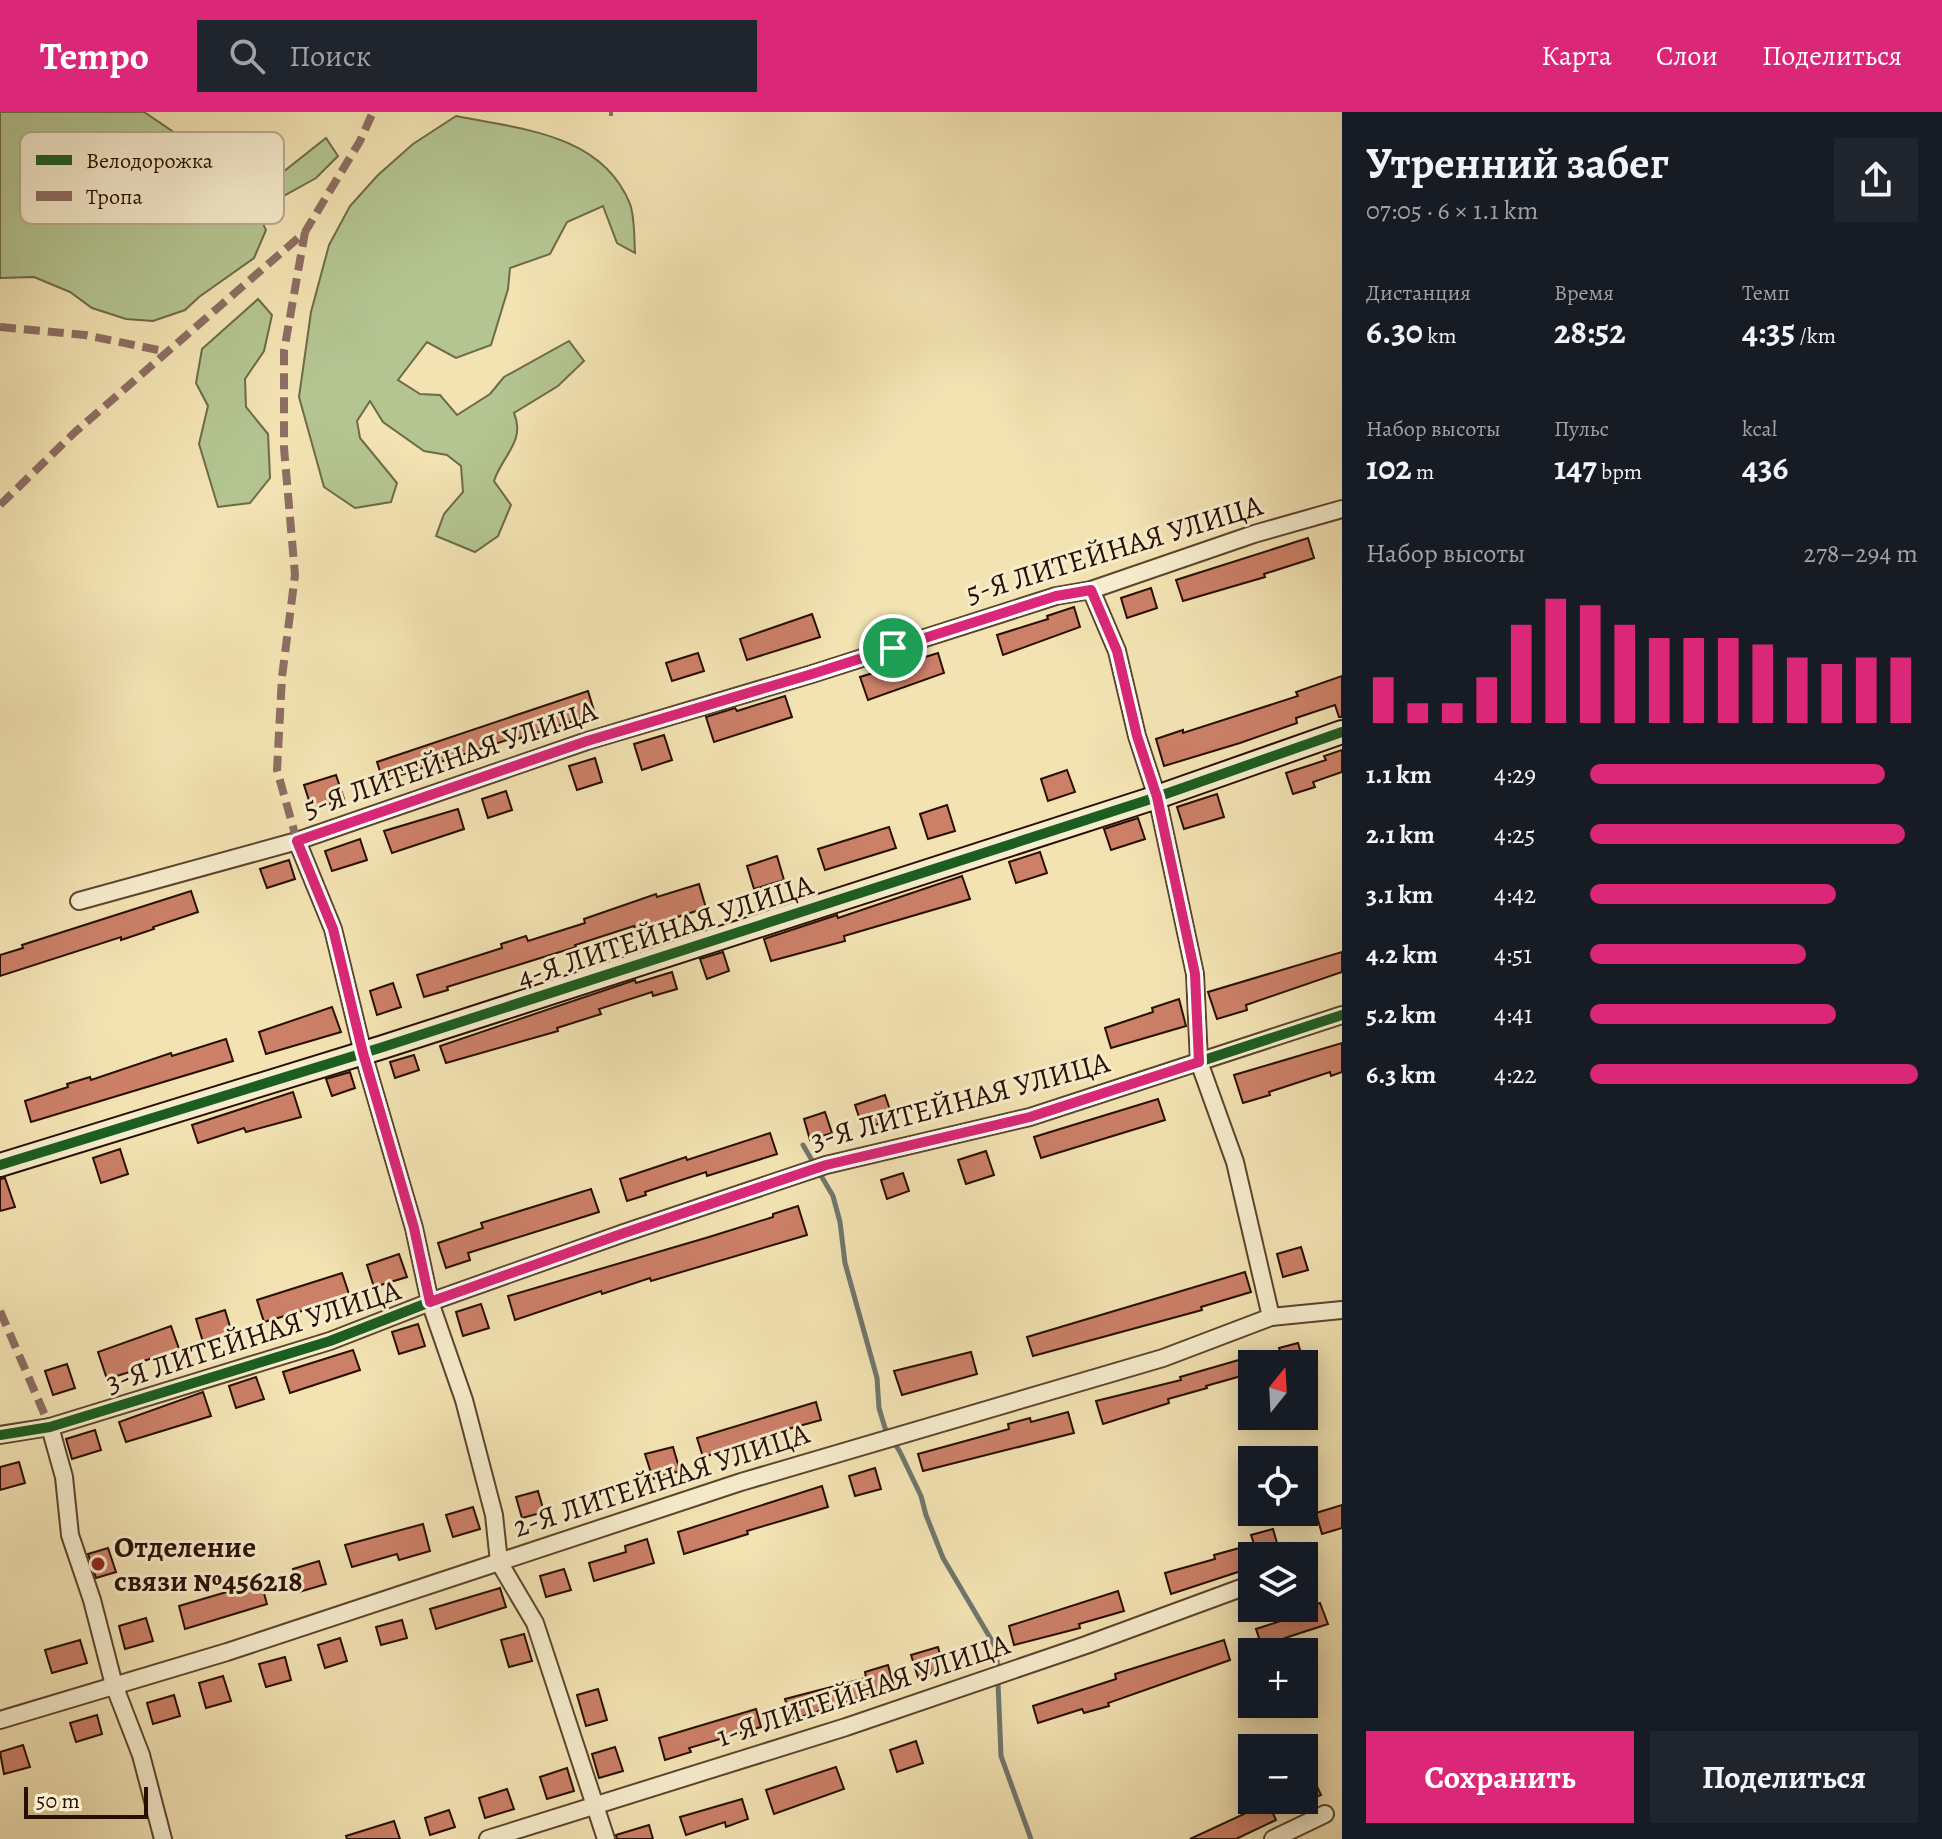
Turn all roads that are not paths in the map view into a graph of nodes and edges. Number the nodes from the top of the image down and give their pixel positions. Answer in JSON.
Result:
{"nodes":[{"id":1,"x":1342,"y":509,"type":"edge"},
{"id":2,"x":1091,"y":590,"type":"junction"},
{"id":3,"x":1342,"y":732,"type":"edge"},
{"id":4,"x":1157,"y":797,"type":"junction"},
{"id":5,"x":297,"y":841,"type":"junction"},
{"id":6,"x":79,"y":901,"type":"dead end"},
{"id":7,"x":1342,"y":1015,"type":"edge"},
{"id":8,"x":363,"y":1053,"type":"junction"},
{"id":9,"x":1199,"y":1062,"type":"junction"},
{"id":10,"x":0,"y":1165,"type":"edge"},
{"id":11,"x":430,"y":1302,"type":"junction"},
{"id":12,"x":1342,"y":1310,"type":"edge"},
{"id":13,"x":1271,"y":1317,"type":"junction"},
{"id":14,"x":50,"y":1427,"type":"junction"},
{"id":15,"x":0,"y":1435,"type":"edge"},
{"id":16,"x":499,"y":1562,"type":"junction"},
{"id":17,"x":1238,"y":1589,"type":"edge"},
{"id":18,"x":114,"y":1685,"type":"junction"},
{"id":19,"x":0,"y":1720,"type":"edge"},
{"id":20,"x":595,"y":1806,"type":"junction"},
{"id":21,"x":1325,"y":1814,"type":"dead end"},
{"id":22,"x":163,"y":1839,"type":"edge"},
{"id":23,"x":488,"y":1839,"type":"edge"},
{"id":24,"x":606,"y":1839,"type":"edge"},
{"id":25,"x":1273,"y":1839,"type":"edge"}],
"edges":[{"from":1,"to":2,"type":"street","name":"5-Я ЛИТЕЙНАЯ УЛИЦА"},
{"from":2,"to":4,"type":"street"},
{"from":2,"to":5,"type":"street","name":"5-Я ЛИТЕЙНАЯ УЛИЦА"},
{"from":3,"to":4,"type":"street","name":"4-Я ЛИТЕЙНАЯ УЛИЦА"},
{"from":4,"to":8,"type":"street","name":"4-Я ЛИТЕЙНАЯ УЛИЦА"},
{"from":4,"to":9,"type":"street"},
{"from":5,"to":6,"type":"street","name":"5-Я ЛИТЕЙНАЯ УЛИЦА"},
{"from":5,"to":8,"type":"street"},
{"from":7,"to":9,"type":"street","name":"3-Я ЛИТЕЙНАЯ УЛИЦА"},
{"from":8,"to":10,"type":"street","name":"4-Я ЛИТЕЙНАЯ УЛИЦА"},
{"from":8,"to":11,"type":"street"},
{"from":9,"to":11,"type":"street","name":"3-Я ЛИТЕЙНАЯ УЛИЦА"},
{"from":9,"to":13,"type":"street"},
{"from":11,"to":14,"type":"street","name":"3-Я ЛИТЕЙНАЯ УЛИЦА"},
{"from":11,"to":16,"type":"street"},
{"from":12,"to":13,"type":"street","name":"2-Я ЛИТЕЙНАЯ УЛИЦА"},
{"from":13,"to":16,"type":"street","name":"2-Я ЛИТЕЙНАЯ УЛИЦА"},
{"from":14,"to":15,"type":"street","name":"3-Я ЛИТЕЙНАЯ УЛИЦА"},
{"from":14,"to":18,"type":"street"},
{"from":16,"to":18,"type":"street","name":"2-Я ЛИТЕЙНАЯ УЛИЦА"},
{"from":16,"to":20,"type":"street"},
{"from":17,"to":20,"type":"street","name":"1-Я ЛИТЕЙНАЯ УЛИЦА"},
{"from":18,"to":19,"type":"street","name":"2-Я ЛИТЕЙНАЯ УЛИЦА"},
{"from":18,"to":22,"type":"street"},
{"from":20,"to":23,"type":"street","name":"1-Я ЛИТЕЙНАЯ УЛИЦА"},
{"from":20,"to":24,"type":"street"},
{"from":21,"to":25,"type":"street"}]}
